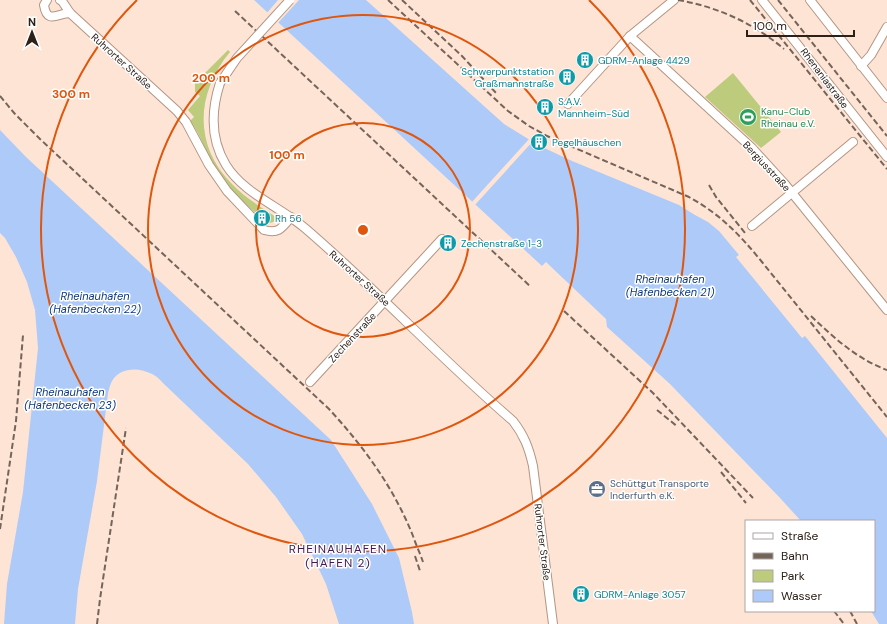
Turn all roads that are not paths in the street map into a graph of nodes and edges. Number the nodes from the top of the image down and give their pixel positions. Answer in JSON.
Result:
{"nodes":[{"id":1,"x":47,"y":0,"type":"edge"},
{"id":2,"x":60,"y":0,"type":"edge"},
{"id":3,"x":290,"y":0,"type":"edge"},
{"id":4,"x":674,"y":0,"type":"edge"},
{"id":5,"x":762,"y":0,"type":"edge"},
{"id":6,"x":810,"y":0,"type":"edge"},
{"id":7,"x":70,"y":13,"type":"junction"},
{"id":8,"x":887,"y":27,"type":"edge"},
{"id":9,"x":630,"y":36,"type":"junction"},
{"id":10,"x":861,"y":66,"type":"junction"},
{"id":11,"x":887,"y":98,"type":"edge"},
{"id":12,"x":568,"y":104,"type":"dead end"},
{"id":13,"x":853,"y":142,"type":"dead end"},
{"id":14,"x":887,"y":157,"type":"edge"},
{"id":15,"x":792,"y":193,"type":"junction"},
{"id":16,"x":291,"y":217,"type":"junction"},
{"id":17,"x":752,"y":226,"type":"dead end"},
{"id":18,"x":442,"y":239,"type":"dead end"},
{"id":19,"x":385,"y":301,"type":"junction"},
{"id":20,"x":887,"y":310,"type":"edge"},
{"id":21,"x":310,"y":382,"type":"dead end"},
{"id":22,"x":553,"y":624,"type":"edge"}],
"edges":[{"from":1,"to":7,"type":"street"},
{"from":2,"to":7,"type":"street","name":"Ruhrorter Straße"},
{"from":3,"to":16,"type":"street","bridge":true},
{"from":4,"to":9,"type":"street"},
{"from":5,"to":14,"type":"street","name":"Rhenaniastraße"},
{"from":6,"to":10,"type":"street"},
{"from":7,"to":16,"type":"street","name":"Ruhrorter Straße"},
{"from":8,"to":10,"type":"street"},
{"from":9,"to":12,"type":"street"},
{"from":9,"to":15,"type":"street","name":"Bergiusstraße"},
{"from":10,"to":11,"type":"street"},
{"from":13,"to":15,"type":"street"},
{"from":15,"to":17,"type":"street"},
{"from":15,"to":20,"type":"street","name":"Bergiusstraße"},
{"from":16,"to":19,"type":"street","name":"Ruhrorter Straße"},
{"from":18,"to":19,"type":"street","name":"Zechenstraße"},
{"from":19,"to":21,"type":"street","name":"Zechenstraße"},
{"from":19,"to":22,"type":"street","name":"Ruhrorter Straße"}]}
